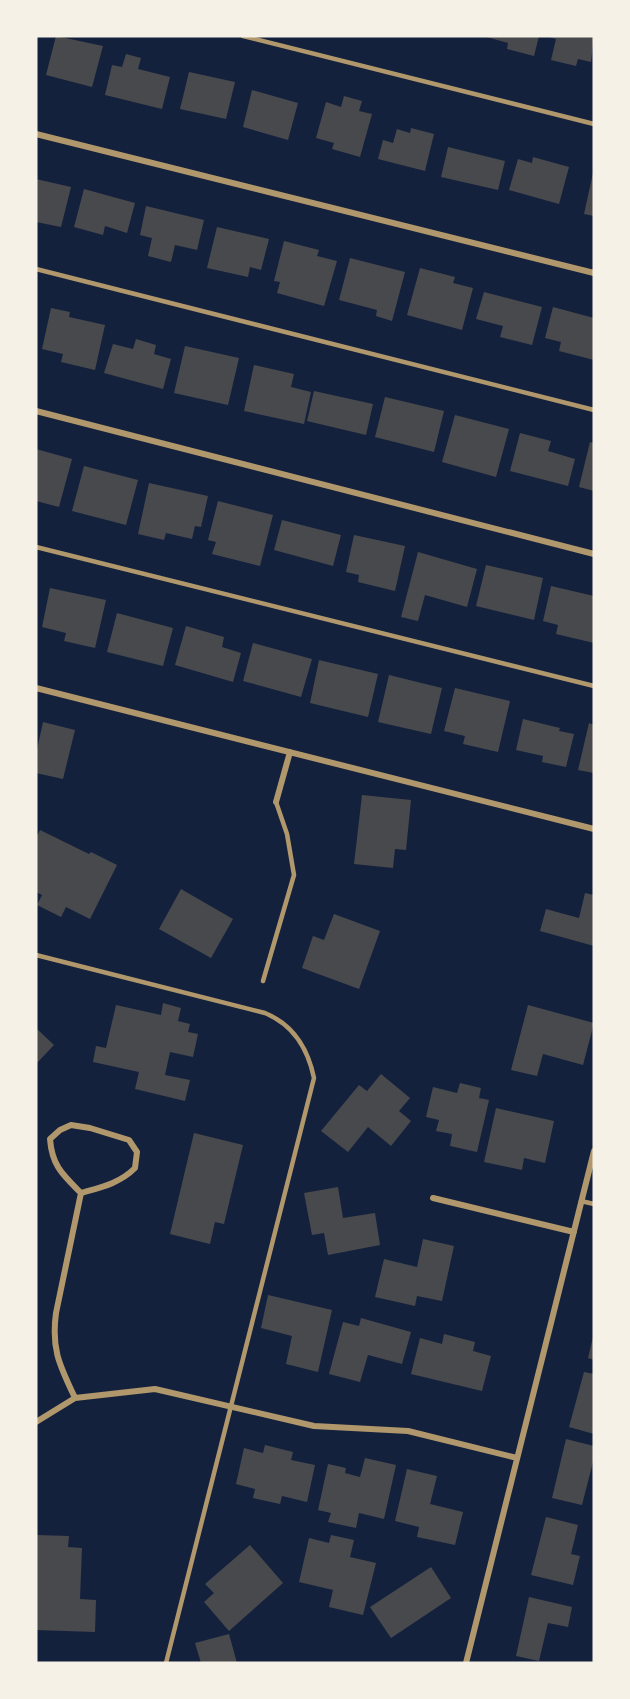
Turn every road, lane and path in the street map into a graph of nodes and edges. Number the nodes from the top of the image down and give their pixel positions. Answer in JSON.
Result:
{"nodes":[{"id":1,"x":243,"y":36,"type":"edge"},
{"id":2,"x":594,"y":124,"type":"edge"},
{"id":3,"x":36,"y":134,"type":"edge"},
{"id":4,"x":36,"y":269,"type":"edge"},
{"id":5,"x":594,"y":273,"type":"edge"},
{"id":6,"x":594,"y":410,"type":"edge"},
{"id":7,"x":36,"y":411,"type":"edge"},
{"id":8,"x":36,"y":547,"type":"edge"},
{"id":9,"x":594,"y":554,"type":"edge"},
{"id":10,"x":594,"y":686,"type":"edge"},
{"id":11,"x":36,"y":688,"type":"edge"},
{"id":12,"x":290,"y":752,"type":"junction"},
{"id":13,"x":276,"y":802,"type":"joint"},
{"id":14,"x":594,"y":829,"type":"edge"},
{"id":15,"x":36,"y":955,"type":"edge"},
{"id":16,"x":263,"y":981,"type":"dead end"},
{"id":17,"x":594,"y":1151,"type":"edge"},
{"id":18,"x":81,"y":1193,"type":"junction"},
{"id":19,"x":433,"y":1198,"type":"dead end"},
{"id":20,"x":581,"y":1201,"type":"junction"},
{"id":21,"x":594,"y":1204,"type":"edge"},
{"id":22,"x":574,"y":1232,"type":"junction"},
{"id":23,"x":75,"y":1398,"type":"junction"},
{"id":24,"x":230,"y":1406,"type":"junction"},
{"id":25,"x":36,"y":1422,"type":"edge"},
{"id":26,"x":517,"y":1458,"type":"junction"},
{"id":27,"x":166,"y":1663,"type":"edge"},
{"id":28,"x":466,"y":1663,"type":"edge"}],
"edges":[{"from":1,"to":2,"type":"lane"},
{"from":3,"to":5,"type":"street"},
{"from":4,"to":6,"type":"lane"},
{"from":7,"to":9,"type":"street"},
{"from":8,"to":10,"type":"lane"},
{"from":11,"to":12,"type":"street"},
{"from":12,"to":13,"type":"street"},
{"from":12,"to":14,"type":"street"},
{"from":13,"to":16,"type":"lane"},
{"from":15,"to":24,"type":"lane"},
{"from":17,"to":20,"type":"street"},
{"from":18,"to":18,"type":"street"},
{"from":18,"to":23,"type":"street"},
{"from":19,"to":22,"type":"street"},
{"from":20,"to":21,"type":"lane"},
{"from":20,"to":22,"type":"street"},
{"from":22,"to":26,"type":"street"},
{"from":23,"to":24,"type":"street"},
{"from":23,"to":25,"type":"street"},
{"from":24,"to":26,"type":"street"},
{"from":24,"to":27,"type":"lane"},
{"from":26,"to":28,"type":"street"}]}
